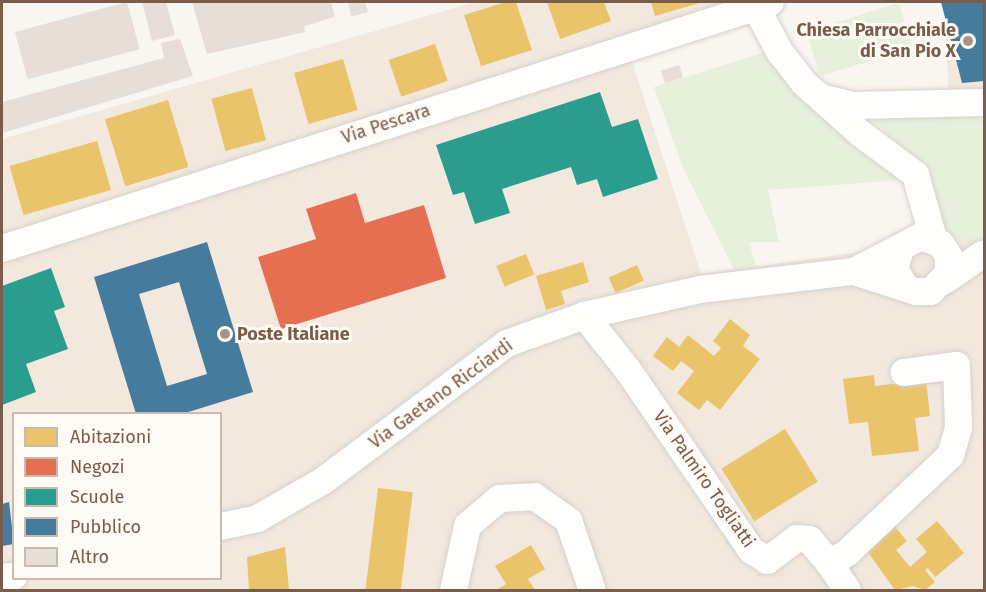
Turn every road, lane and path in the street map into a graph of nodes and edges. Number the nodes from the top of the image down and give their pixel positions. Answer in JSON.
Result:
{"nodes":[{"id":1,"x":759,"y":3,"type":"edge"},
{"id":2,"x":818,"y":95,"type":"junction"},
{"id":3,"x":984,"y":102,"type":"edge"},
{"id":4,"x":924,"y":200,"type":"junction"},
{"id":5,"x":939,"y":243,"type":"junction"},
{"id":6,"x":901,"y":245,"type":"junction"},
{"id":7,"x":2,"y":248,"type":"edge"},
{"id":8,"x":983,"y":254,"type":"edge"},
{"id":9,"x":853,"y":271,"type":"junction"},
{"id":10,"x":944,"y":280,"type":"junction"},
{"id":11,"x":904,"y":285,"type":"junction"},
{"id":12,"x":584,"y":315,"type":"junction"},
{"id":13,"x":903,"y":372,"type":"dead end"},
{"id":14,"x":222,"y":526,"type":"edge"},
{"id":15,"x":830,"y":563,"type":"junction"},
{"id":16,"x":453,"y":591,"type":"edge"},
{"id":17,"x":592,"y":591,"type":"edge"},
{"id":18,"x":847,"y":591,"type":"edge"}],
"edges":[{"from":1,"to":2,"type":"street"},
{"from":1,"to":7,"type":"street","name":"Via Pescara"},
{"from":2,"to":3,"type":"street"},
{"from":2,"to":4,"type":"street"},
{"from":4,"to":5,"type":"street"},
{"from":4,"to":6,"type":"street"},
{"from":5,"to":6,"type":"street"},
{"from":5,"to":8,"type":"street"},
{"from":5,"to":10,"type":"street"},
{"from":6,"to":9,"type":"street","name":"Via Gaetano Ricciardi"},
{"from":6,"to":11,"type":"street"},
{"from":8,"to":10,"type":"street"},
{"from":9,"to":11,"type":"street","name":"Via Gaetano Ricciardi"},
{"from":9,"to":12,"type":"street","name":"Via Gaetano Ricciardi"},
{"from":10,"to":11,"type":"street"},
{"from":12,"to":14,"type":"street","name":"Via Gaetano Ricciardi"},
{"from":12,"to":15,"type":"street","name":"Via Palmiro Togliatti"},
{"from":13,"to":15,"type":"street"},
{"from":15,"to":18,"type":"street"},
{"from":16,"to":17,"type":"street"}]}
